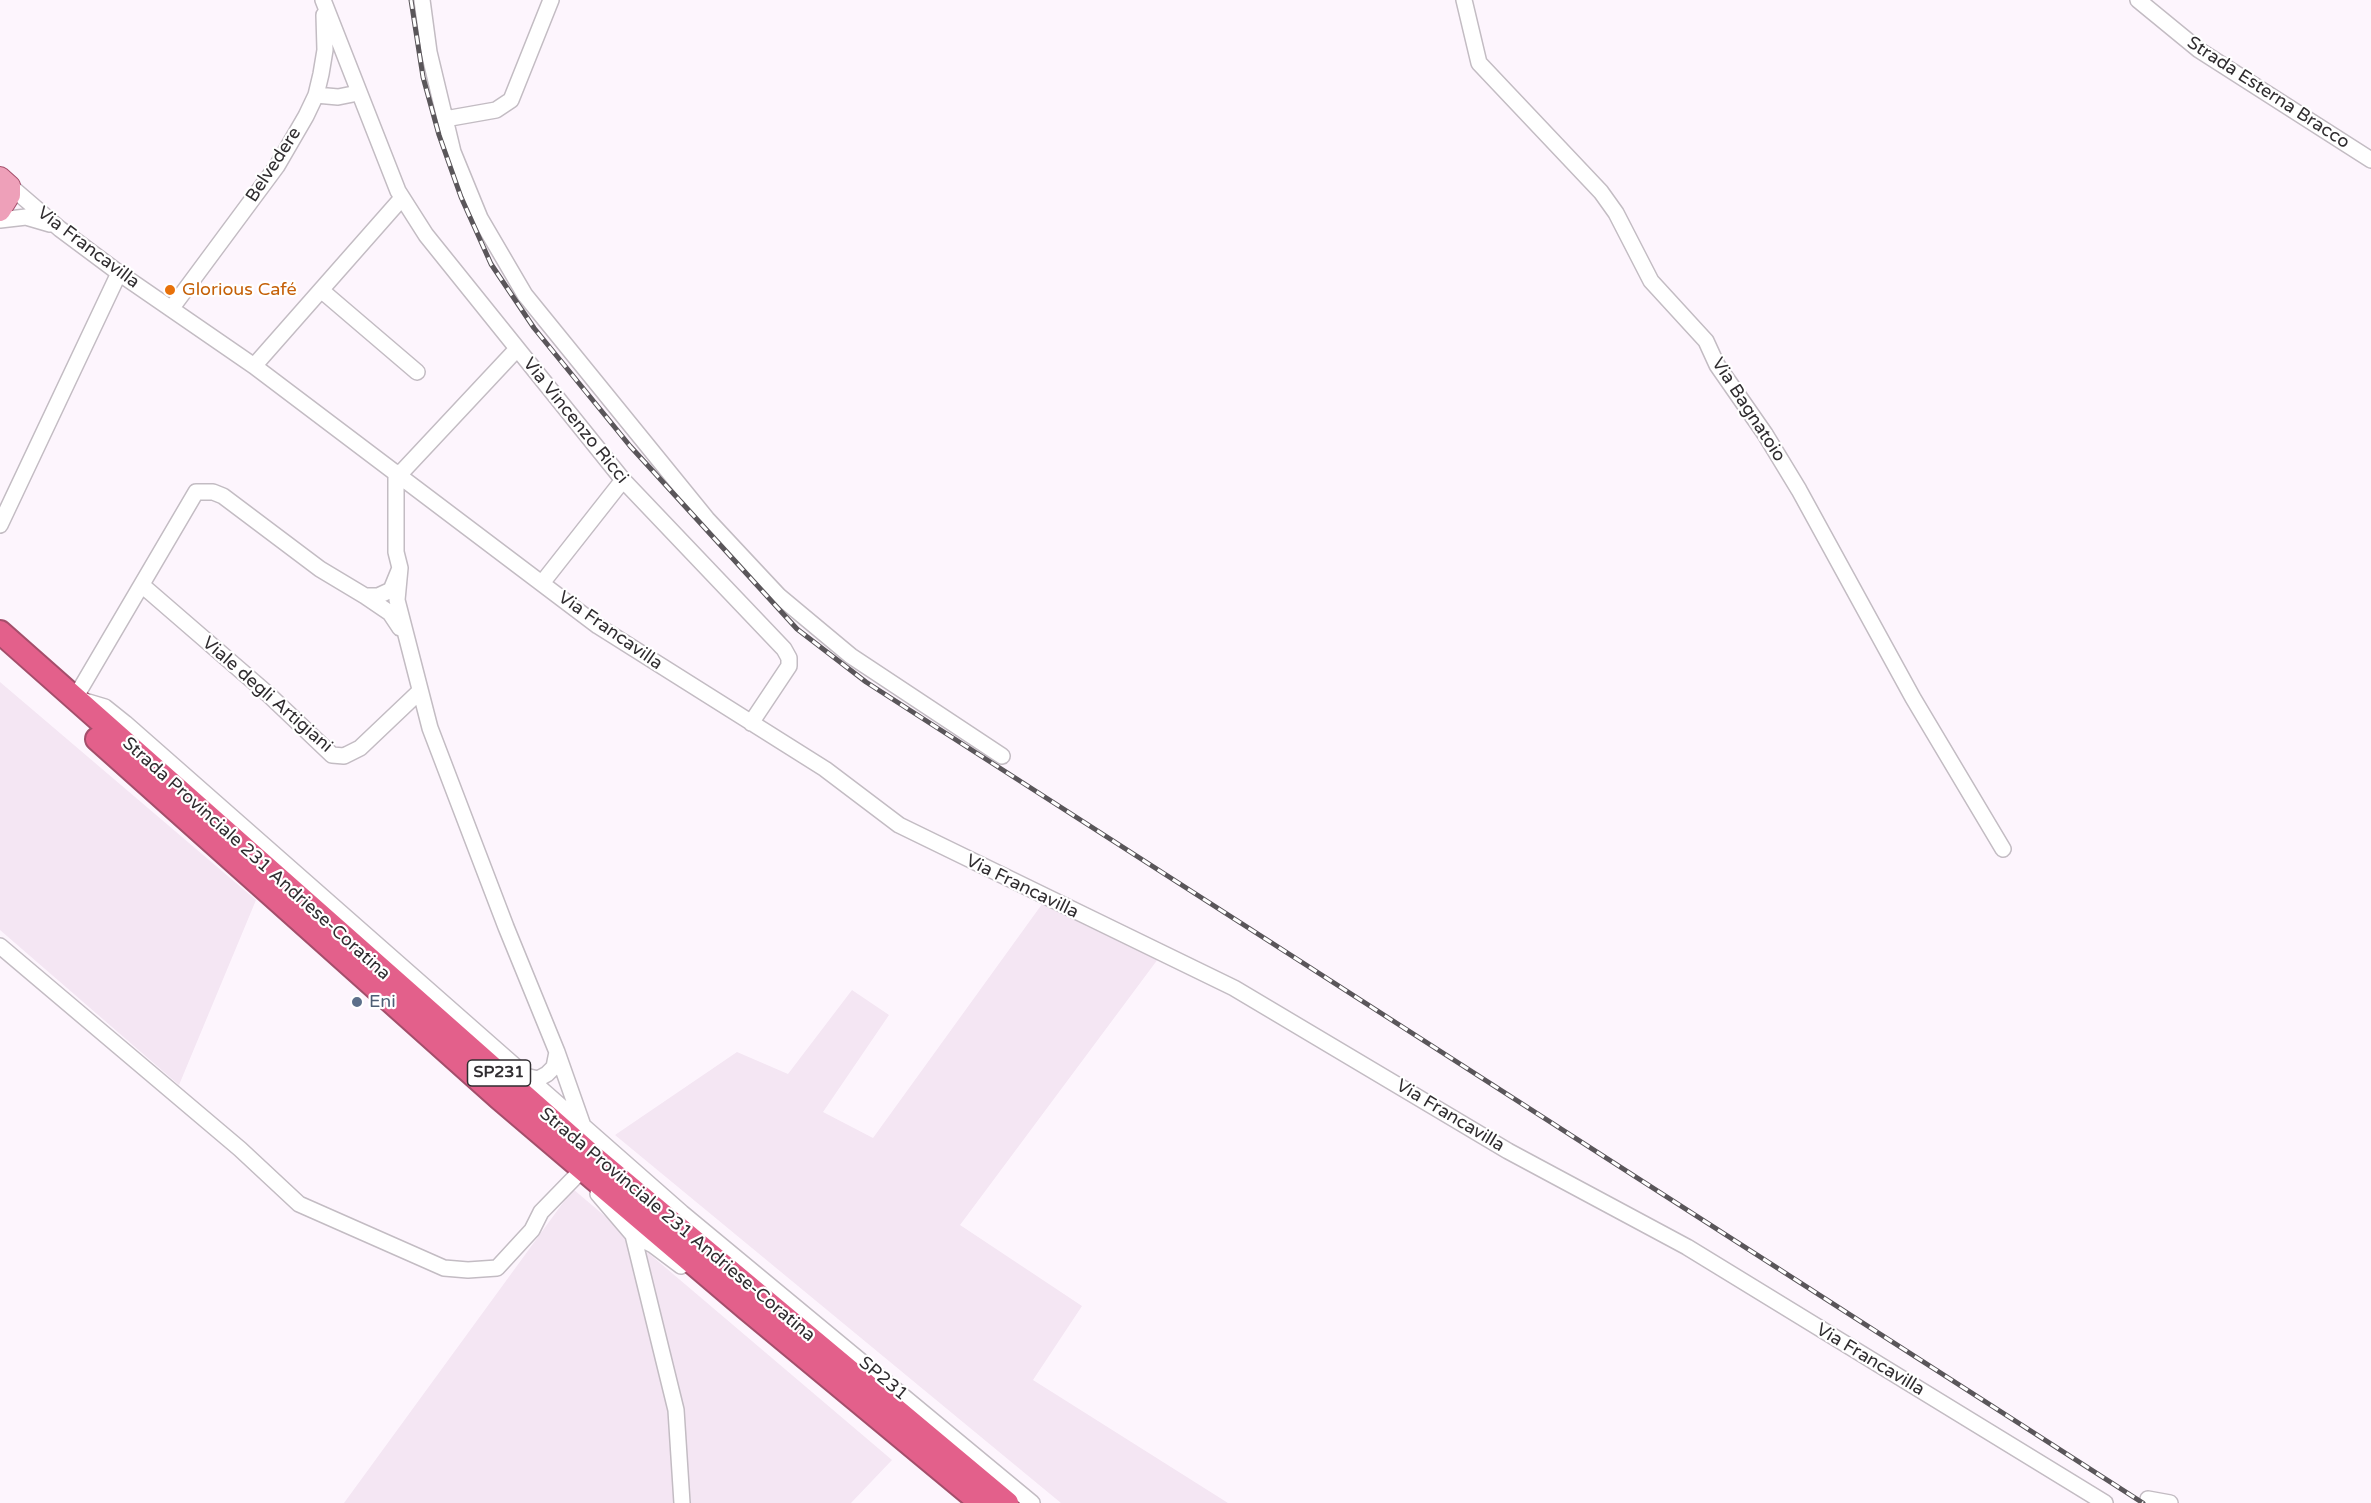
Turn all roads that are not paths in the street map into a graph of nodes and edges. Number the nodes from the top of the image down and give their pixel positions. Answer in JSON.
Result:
{"nodes":[{"id":1,"x":323,"y":0,"type":"edge"},
{"id":2,"x":422,"y":0,"type":"edge"},
{"id":3,"x":551,"y":0,"type":"edge"},
{"id":4,"x":1464,"y":0,"type":"edge"},
{"id":5,"x":2138,"y":0,"type":"edge"},
{"id":6,"x":322,"y":67,"type":"junction"},
{"id":7,"x":348,"y":67,"type":"junction"},
{"id":8,"x":358,"y":93,"type":"junction"},
{"id":9,"x":316,"y":95,"type":"junction"},
{"id":10,"x":445,"y":119,"type":"junction"},
{"id":11,"x":2371,"y":160,"type":"edge"},
{"id":12,"x":3,"y":183,"type":"edge"},
{"id":13,"x":402,"y":198,"type":"junction"},
{"id":14,"x":0,"y":211,"type":"edge"},
{"id":15,"x":0,"y":220,"type":"edge"},
{"id":16,"x":60,"y":229,"type":"junction"},
{"id":17,"x":119,"y":273,"type":"junction"},
{"id":18,"x":321,"y":290,"type":"junction"},
{"id":19,"x":171,"y":309,"type":"junction"},
{"id":20,"x":516,"y":350,"type":"junction"},
{"id":21,"x":254,"y":366,"type":"junction"},
{"id":22,"x":417,"y":372,"type":"dead end"},
{"id":23,"x":398,"y":474,"type":"junction"},
{"id":24,"x":623,"y":480,"type":"junction"},
{"id":25,"x":0,"y":525,"type":"edge"},
{"id":26,"x":400,"y":568,"type":"junction"},
{"id":27,"x":542,"y":583,"type":"junction"},
{"id":28,"x":143,"y":586,"type":"junction"},
{"id":29,"x":365,"y":596,"type":"junction"},
{"id":30,"x":1,"y":637,"type":"edge"},
{"id":31,"x":407,"y":638,"type":"junction"},
{"id":32,"x":420,"y":691,"type":"junction"},
{"id":33,"x":75,"y":698,"type":"junction"},
{"id":34,"x":751,"y":723,"type":"junction"},
{"id":35,"x":1002,"y":756,"type":"dead end"},
{"id":36,"x":2003,"y":849,"type":"dead end"},
{"id":37,"x":0,"y":946,"type":"edge"},
{"id":38,"x":557,"y":1052,"type":"junction"},
{"id":39,"x":525,"y":1076,"type":"junction"},
{"id":40,"x":525,"y":1120,"type":"junction"},
{"id":41,"x":582,"y":1123,"type":"junction"},
{"id":42,"x":578,"y":1174,"type":"junction"},
{"id":43,"x":633,"y":1235,"type":"junction"},
{"id":44,"x":2148,"y":1499,"type":"dead end"},
{"id":45,"x":682,"y":1503,"type":"edge"},
{"id":46,"x":968,"y":1503,"type":"edge"},
{"id":47,"x":981,"y":1503,"type":"edge"},
{"id":48,"x":1007,"y":1503,"type":"edge"},
{"id":49,"x":1032,"y":1503,"type":"edge"},
{"id":50,"x":2105,"y":1503,"type":"edge"},
{"id":51,"x":2170,"y":1503,"type":"edge"}],
"edges":[{"from":1,"to":6,"type":"street","name":"Belvedere"},
{"from":1,"to":7,"type":"street","name":"Via Vincenzo Ricci"},
{"from":2,"to":10,"type":"street"},
{"from":3,"to":10,"type":"street"},
{"from":4,"to":36,"type":"street","name":"Via Bagnatoio"},
{"from":5,"to":11,"type":"street","name":"Strada Esterna Bracco"},
{"from":6,"to":7,"type":"street"},
{"from":6,"to":9,"type":"street","name":"Belvedere"},
{"from":7,"to":8,"type":"street","name":"Via Vincenzo Ricci"},
{"from":8,"to":9,"type":"street"},
{"from":8,"to":13,"type":"street","name":"Via Vincenzo Ricci"},
{"from":9,"to":19,"type":"street","name":"Belvedere"},
{"from":10,"to":35,"type":"street"},
{"from":12,"to":14,"type":"main road"},
{"from":12,"to":16,"type":"street","name":"Via Francavilla"},
{"from":13,"to":18,"type":"street"},
{"from":13,"to":20,"type":"street","name":"Via Vincenzo Ricci"},
{"from":15,"to":16,"type":"street"},
{"from":16,"to":17,"type":"street","name":"Via Francavilla"},
{"from":17,"to":19,"type":"street","name":"Via Francavilla"},
{"from":17,"to":25,"type":"street"},
{"from":18,"to":21,"type":"street"},
{"from":18,"to":22,"type":"street"},
{"from":19,"to":21,"type":"street","name":"Via Francavilla"},
{"from":20,"to":23,"type":"street"},
{"from":20,"to":24,"type":"street","name":"Via Vincenzo Ricci"},
{"from":21,"to":23,"type":"street","name":"Via Francavilla"},
{"from":23,"to":26,"type":"street"},
{"from":23,"to":27,"type":"street","name":"Via Francavilla"},
{"from":24,"to":27,"type":"street"},
{"from":24,"to":34,"type":"street","name":"Via Vincenzo Ricci"},
{"from":26,"to":29,"type":"street"},
{"from":26,"to":31,"type":"street"},
{"from":27,"to":34,"type":"street","name":"Via Francavilla"},
{"from":28,"to":29,"type":"street"},
{"from":28,"to":32,"type":"street","name":"Viale degli Artigiani"},
{"from":28,"to":33,"type":"street"},
{"from":29,"to":31,"type":"street"},
{"from":30,"to":33,"type":"highway","name":"Strada Provinciale 231 Andriese-Coratina","number":"SP231"},
{"from":30,"to":40,"type":"highway","name":"Strada Provinciale 231 Andriese-Coratina","number":"SP231"},
{"from":31,"to":32,"type":"street"},
{"from":32,"to":38,"type":"street"},
{"from":33,"to":39,"type":"street","name":"SP231"},
{"from":33,"to":48,"type":"highway","name":"Strada Provinciale 231 Andriese-Coratina","number":"SP231"},
{"from":34,"to":50,"type":"street","name":"Via Francavilla"},
{"from":37,"to":42,"type":"street"},
{"from":38,"to":39,"type":"street"},
{"from":38,"to":41,"type":"street"},
{"from":39,"to":41,"type":"street","name":"SP231"},
{"from":40,"to":42,"type":"street"},
{"from":40,"to":47,"type":"highway","name":"Strada Provinciale 231 Andriese-Coratina","number":"SP231"},
{"from":41,"to":49,"type":"street","name":"SP231"},
{"from":42,"to":43,"type":"street"},
{"from":43,"to":45,"type":"street"},
{"from":43,"to":46,"type":"street"},
{"from":44,"to":51,"type":"street"}]}
